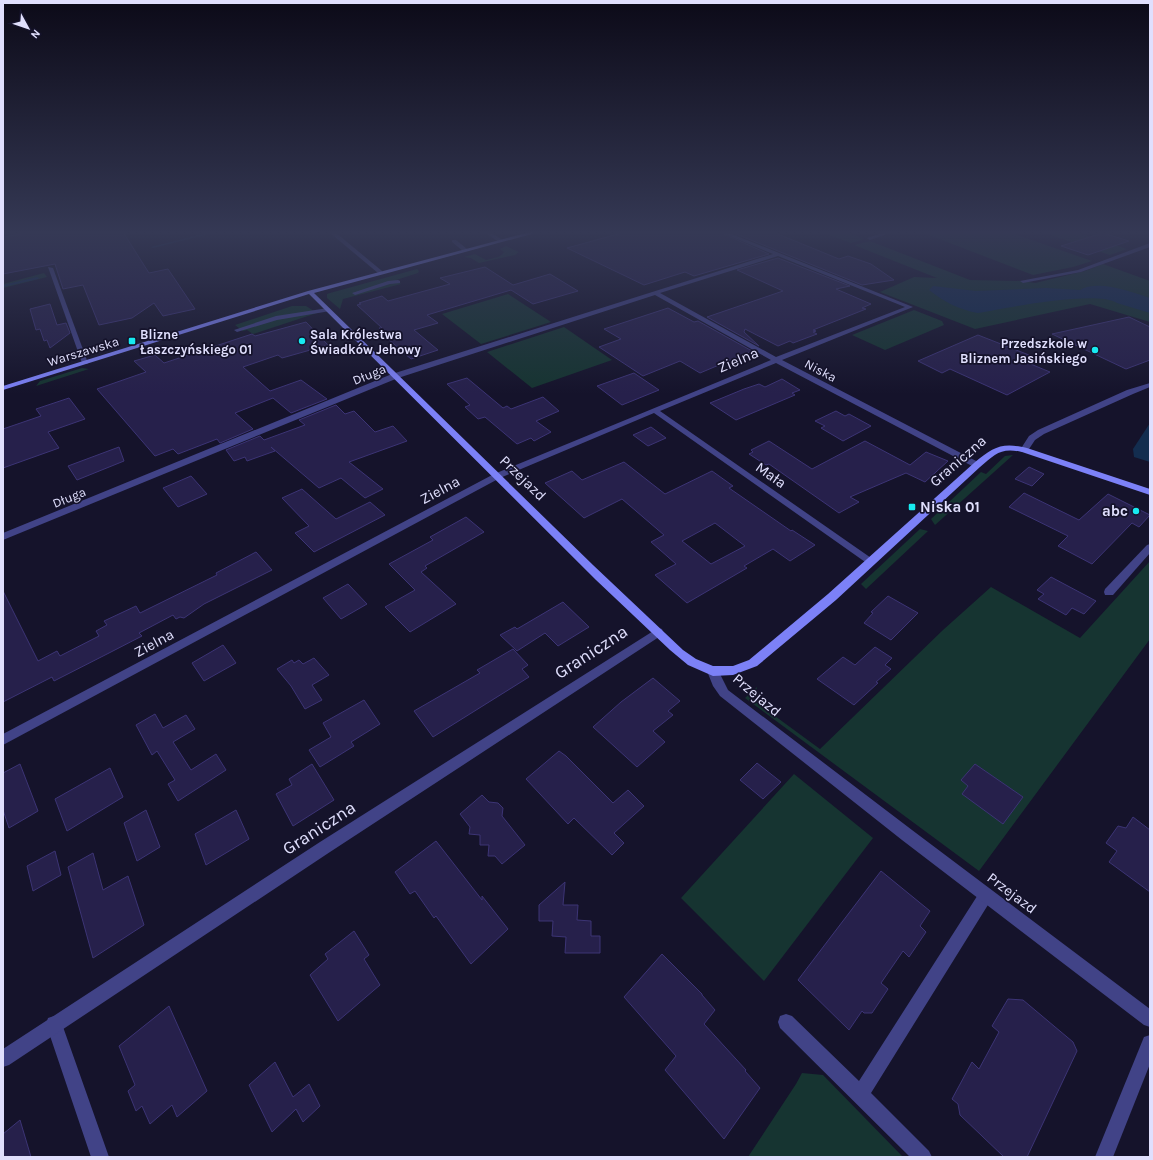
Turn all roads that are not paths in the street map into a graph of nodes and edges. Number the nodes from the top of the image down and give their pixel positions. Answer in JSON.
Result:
{"nodes":[{"id":1,"x":57,"y":286,"type":"edge"},
{"id":2,"x":331,"y":286,"type":"edge"},
{"id":3,"x":377,"y":286,"type":"edge"},
{"id":4,"x":676,"y":286,"type":"edge"},
{"id":5,"x":858,"y":286,"type":"edge"},
{"id":6,"x":310,"y":292,"type":"junction"},
{"id":7,"x":355,"y":293,"type":"dead end"},
{"id":8,"x":654,"y":293,"type":"junction"},
{"id":9,"x":328,"y":310,"type":"junction"},
{"id":10,"x":237,"y":330,"type":"dead end"},
{"id":11,"x":776,"y":360,"type":"junction"},
{"id":12,"x":85,"y":362,"type":"junction"},
{"id":13,"x":395,"y":376,"type":"junction"},
{"id":14,"x":1150,"y":385,"type":"edge"},
{"id":15,"x":4,"y":388,"type":"edge"},
{"id":16,"x":654,"y":410,"type":"junction"},
{"id":17,"x":1024,"y":450,"type":"junction"},
{"id":18,"x":977,"y":465,"type":"junction"},
{"id":19,"x":497,"y":476,"type":"junction"},
{"id":20,"x":1150,"y":492,"type":"edge"},
{"id":21,"x":3,"y":537,"type":"edge"},
{"id":22,"x":1150,"y":547,"type":"edge"},
{"id":23,"x":871,"y":562,"type":"junction"},
{"id":24,"x":1109,"y":592,"type":"dead end"},
{"id":25,"x":658,"y":632,"type":"junction"},
{"id":26,"x":714,"y":671,"type":"junction"},
{"id":27,"x":3,"y":740,"type":"edge"},
{"id":28,"x":986,"y":895,"type":"junction"},
{"id":29,"x":1150,"y":1020,"type":"edge"},
{"id":30,"x":786,"y":1022,"type":"dead end"},
{"id":31,"x":54,"y":1024,"type":"junction"},
{"id":32,"x":1150,"y":1043,"type":"edge"},
{"id":33,"x":3,"y":1058,"type":"edge"},
{"id":34,"x":860,"y":1095,"type":"junction"},
{"id":35,"x":100,"y":1157,"type":"edge"},
{"id":36,"x":923,"y":1157,"type":"edge"},
{"id":37,"x":1104,"y":1157,"type":"edge"}],
"edges":[{"from":1,"to":12,"type":"street"},
{"from":2,"to":6,"type":"street","name":"Warszawska"},
{"from":3,"to":7,"type":"street"},
{"from":4,"to":8,"type":"street","name":"Długa"},
{"from":5,"to":11,"type":"street","name":"Zielna"},
{"from":6,"to":9,"type":"street","name":"Przejazd"},
{"from":6,"to":12,"type":"street","name":"Warszawska"},
{"from":8,"to":11,"type":"street","name":"Niska"},
{"from":8,"to":13,"type":"street","name":"Długa"},
{"from":9,"to":10,"type":"street"},
{"from":9,"to":13,"type":"street","name":"Przejazd"},
{"from":11,"to":16,"type":"street","name":"Zielna"},
{"from":11,"to":18,"type":"street","name":"Niska"},
{"from":12,"to":15,"type":"street","name":"Warszawska"},
{"from":13,"to":19,"type":"street","name":"Przejazd"},
{"from":13,"to":21,"type":"street","name":"Długa"},
{"from":14,"to":17,"type":"street"},
{"from":16,"to":19,"type":"street","name":"Zielna"},
{"from":16,"to":23,"type":"street","name":"Mała"},
{"from":17,"to":18,"type":"street","name":"Graniczna"},
{"from":17,"to":20,"type":"street","name":"Graniczna"},
{"from":18,"to":23,"type":"street","name":"Graniczna"},
{"from":19,"to":25,"type":"street","name":"Przejazd"},
{"from":19,"to":27,"type":"street","name":"Zielna"},
{"from":22,"to":24,"type":"street"},
{"from":23,"to":26,"type":"street","name":"Graniczna"},
{"from":25,"to":26,"type":"street","name":"Przejazd"},
{"from":25,"to":31,"type":"street","name":"Graniczna"},
{"from":26,"to":28,"type":"street","name":"Przejazd"},
{"from":28,"to":29,"type":"street","name":"Przejazd"},
{"from":28,"to":34,"type":"street"},
{"from":30,"to":34,"type":"street"},
{"from":31,"to":33,"type":"street","name":"Graniczna"},
{"from":31,"to":35,"type":"street"},
{"from":32,"to":37,"type":"street"},
{"from":34,"to":36,"type":"street"}]}
